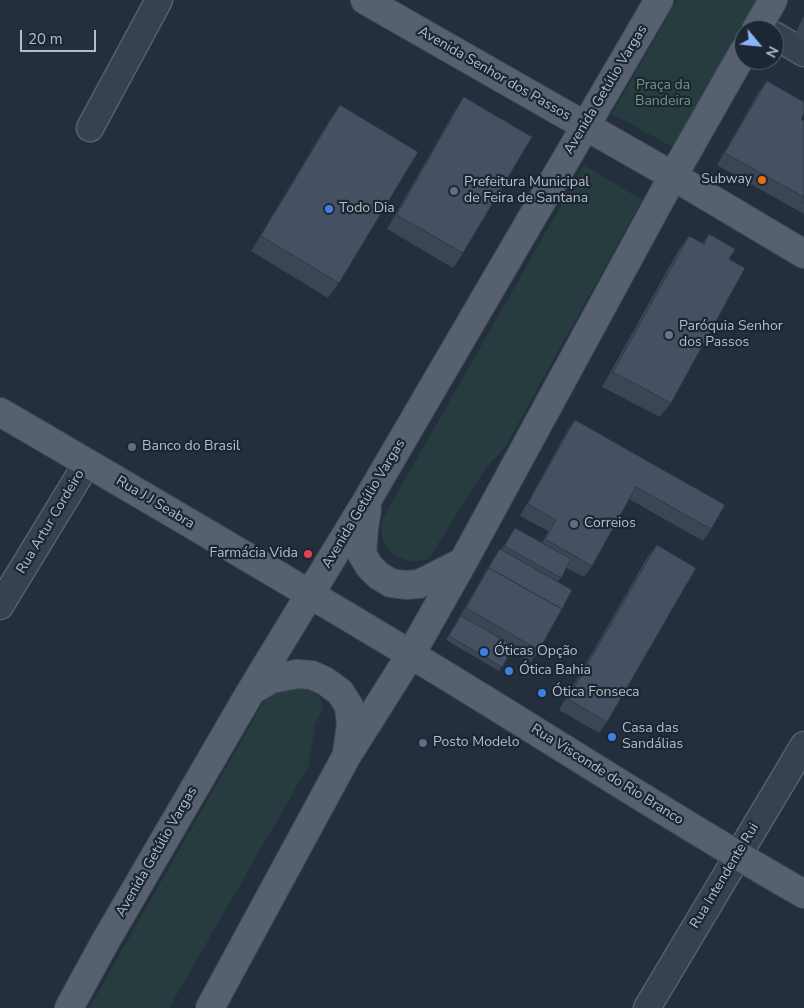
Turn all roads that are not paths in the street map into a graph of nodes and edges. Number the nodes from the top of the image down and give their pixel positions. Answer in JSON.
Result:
{"nodes":[{"id":1,"x":159,"y":0,"type":"edge"},
{"id":2,"x":365,"y":0,"type":"edge"},
{"id":3,"x":659,"y":0,"type":"edge"},
{"id":4,"x":773,"y":0,"type":"edge"},
{"id":5,"x":767,"y":20,"type":"edge"},
{"id":6,"x":784,"y":42,"type":"edge"},
{"id":7,"x":804,"y":53,"type":"edge"},
{"id":8,"x":734,"y":69,"type":"edge"},
{"id":9,"x":585,"y":125,"type":"junction"},
{"id":10,"x":90,"y":128,"type":"dead end"},
{"id":11,"x":673,"y":176,"type":"junction"},
{"id":12,"x":804,"y":254,"type":"edge"},
{"id":13,"x":0,"y":412,"type":"edge"},
{"id":14,"x":87,"y":463,"type":"junction"},
{"id":15,"x":369,"y":497,"type":"junction"},
{"id":16,"x":463,"y":562,"type":"junction"},
{"id":17,"x":310,"y":595,"type":"junction"},
{"id":18,"x":0,"y":606,"type":"edge"},
{"id":19,"x":411,"y":654,"type":"junction"},
{"id":20,"x":251,"y":691,"type":"junction"},
{"id":21,"x":804,"y":744,"type":"edge"},
{"id":22,"x":346,"y":757,"type":"junction"},
{"id":23,"x":737,"y":856,"type":"junction"},
{"id":24,"x":804,"y":894,"type":"edge"},
{"id":25,"x":69,"y":1008,"type":"edge"},
{"id":26,"x":210,"y":1008,"type":"edge"},
{"id":27,"x":647,"y":1008,"type":"edge"}],
"edges":[{"from":1,"to":10,"type":"street"},
{"from":2,"to":9,"type":"main road","name":"Avenida Senhor dos Passos"},
{"from":3,"to":9,"type":"main road","name":"Avenida Getúlio Vargas"},
{"from":4,"to":5,"type":"main road"},
{"from":6,"to":7,"type":"street"},
{"from":8,"to":11,"type":"main road"},
{"from":9,"to":11,"type":"main road","name":"Avenida Senhor dos Passos"},
{"from":9,"to":15,"type":"main road","name":"Avenida Getúlio Vargas"},
{"from":11,"to":12,"type":"main road","name":"Avenida Senhor dos Passos"},
{"from":11,"to":16,"type":"main road"},
{"from":13,"to":14,"type":"main road","name":"Rua J J Seabra"},
{"from":14,"to":17,"type":"main road","name":"Rua J J Seabra"},
{"from":14,"to":18,"type":"street","name":"Rua Artur Cordeiro"},
{"from":15,"to":16,"type":"main road"},
{"from":15,"to":17,"type":"main road","name":"Avenida Getúlio Vargas"},
{"from":16,"to":19,"type":"main road"},
{"from":17,"to":19,"type":"main road","name":"Rua J J Seabra"},
{"from":17,"to":20,"type":"main road","name":"Avenida Getúlio Vargas"},
{"from":19,"to":22,"type":"main road"},
{"from":19,"to":23,"type":"main road","name":"Rua Visconde do Rio Branco"},
{"from":20,"to":22,"type":"main road"},
{"from":20,"to":25,"type":"main road","name":"Avenida Getúlio Vargas"},
{"from":21,"to":23,"type":"street","name":"Rua Intendente Rui"},
{"from":22,"to":26,"type":"main road"},
{"from":23,"to":24,"type":"main road","name":"Rua Visconde do Rio Branco"},
{"from":23,"to":27,"type":"street","name":"Rua Intendente Rui"}]}
